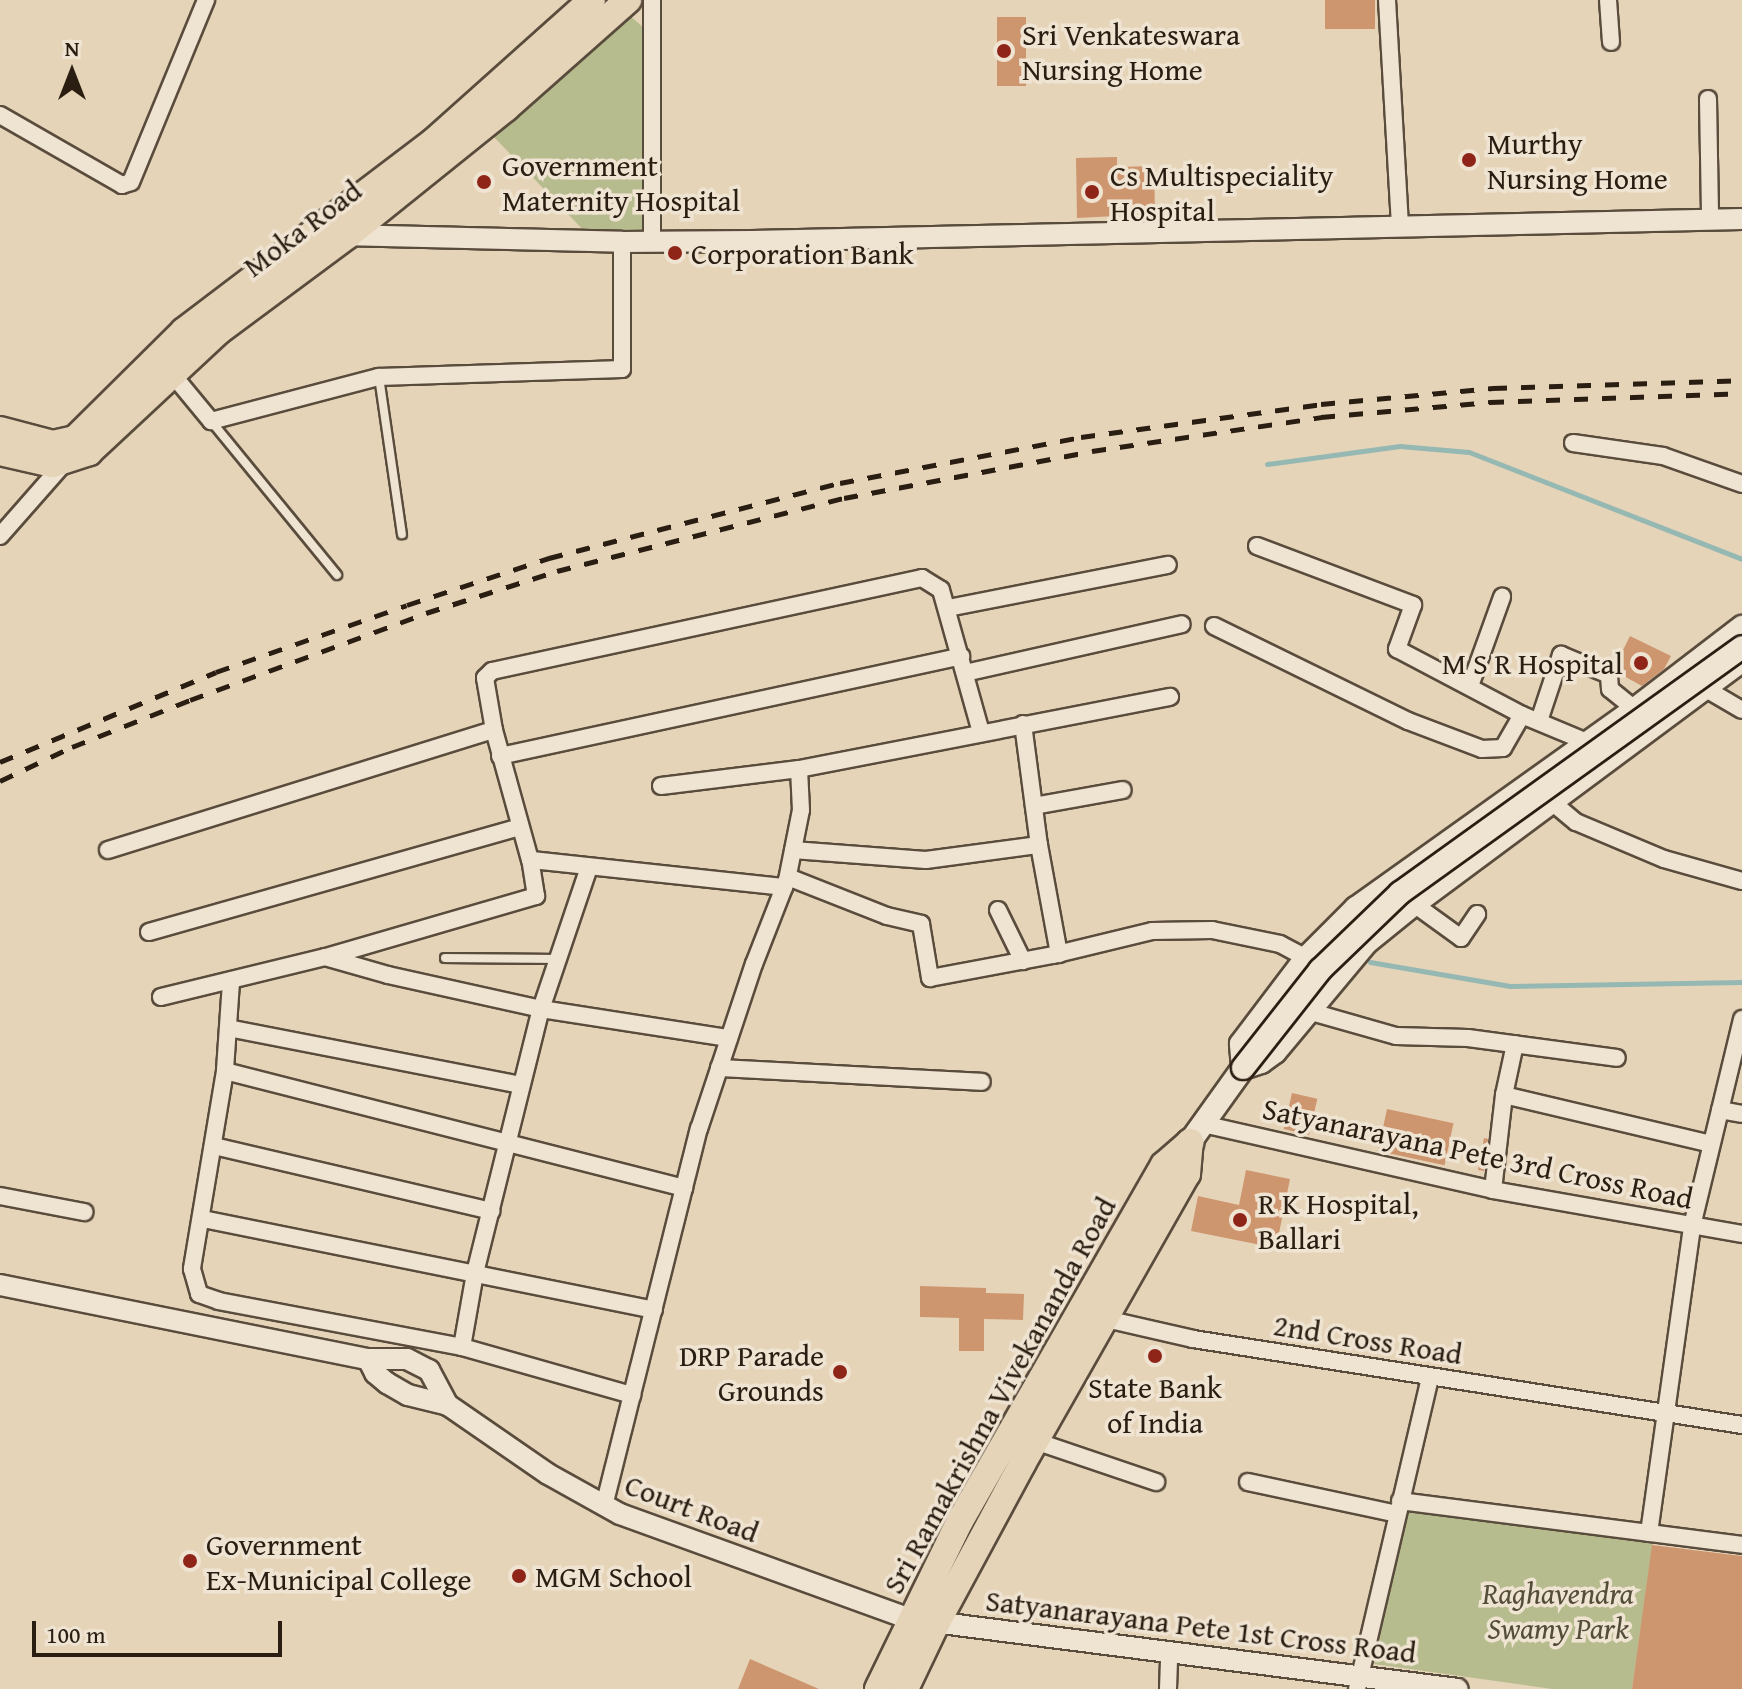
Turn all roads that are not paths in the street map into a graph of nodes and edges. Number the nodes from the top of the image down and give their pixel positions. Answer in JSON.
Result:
{"nodes":[{"id":1,"x":206,"y":0,"type":"edge"},
{"id":2,"x":592,"y":0,"type":"edge"},
{"id":3,"x":628,"y":0,"type":"edge"},
{"id":4,"x":652,"y":0,"type":"edge"},
{"id":5,"x":1387,"y":0,"type":"edge"},
{"id":6,"x":1608,"y":0,"type":"edge"},
{"id":7,"x":1611,"y":42,"type":"dead end"},
{"id":8,"x":1708,"y":99,"type":"dead end"},
{"id":9,"x":0,"y":115,"type":"edge"},
{"id":10,"x":1710,"y":219,"type":"junction"},
{"id":11,"x":1742,"y":219,"type":"edge"},
{"id":12,"x":1400,"y":226,"type":"junction"},
{"id":13,"x":312,"y":234,"type":"junction"},
{"id":14,"x":348,"y":235,"type":"junction"},
{"id":15,"x":622,"y":242,"type":"junction"},
{"id":16,"x":652,"y":242,"type":"junction"},
{"id":17,"x":173,"y":375,"type":"junction"},
{"id":18,"x":379,"y":377,"type":"junction"},
{"id":19,"x":211,"y":421,"type":"junction"},
{"id":20,"x":0,"y":430,"type":"edge"},
{"id":21,"x":1573,"y":443,"type":"dead end"},
{"id":22,"x":0,"y":452,"type":"edge"},
{"id":23,"x":66,"y":461,"type":"junction"},
{"id":24,"x":1742,"y":484,"type":"edge"},
{"id":25,"x":402,"y":534,"type":"dead end"},
{"id":26,"x":0,"y":536,"type":"edge"},
{"id":27,"x":1257,"y":546,"type":"dead end"},
{"id":28,"x":1168,"y":565,"type":"dead end"},
{"id":29,"x":337,"y":575,"type":"dead end"},
{"id":30,"x":1502,"y":597,"type":"dead end"},
{"id":31,"x":948,"y":608,"type":"junction"},
{"id":32,"x":1182,"y":624,"type":"dead end"},
{"id":33,"x":1214,"y":626,"type":"dead end"},
{"id":34,"x":1742,"y":633,"type":"edge"},
{"id":35,"x":1742,"y":660,"type":"edge"},
{"id":36,"x":963,"y":664,"type":"junction"},
{"id":37,"x":1681,"y":673,"type":"junction"},
{"id":38,"x":1470,"y":686,"type":"junction"},
{"id":39,"x":1705,"y":689,"type":"junction"},
{"id":40,"x":1170,"y":697,"type":"dead end"},
{"id":41,"x":1635,"y":709,"type":"junction"},
{"id":42,"x":1742,"y":710,"type":"edge"},
{"id":43,"x":1522,"y":715,"type":"junction"},
{"id":44,"x":1539,"y":721,"type":"junction"},
{"id":45,"x":1023,"y":724,"type":"junction"},
{"id":46,"x":494,"y":730,"type":"junction"},
{"id":47,"x":981,"y":732,"type":"junction"},
{"id":48,"x":1587,"y":742,"type":"junction"},
{"id":49,"x":500,"y":756,"type":"junction"},
{"id":50,"x":799,"y":769,"type":"junction"},
{"id":51,"x":1529,"y":783,"type":"junction"},
{"id":52,"x":661,"y":786,"type":"dead end"},
{"id":53,"x":1123,"y":790,"type":"dead end"},
{"id":54,"x":1553,"y":803,"type":"junction"},
{"id":55,"x":1034,"y":806,"type":"junction"},
{"id":56,"x":519,"y":827,"type":"junction"},
{"id":57,"x":1039,"y":845,"type":"junction"},
{"id":58,"x":108,"y":850,"type":"dead end"},
{"id":59,"x":793,"y":850,"type":"junction"},
{"id":60,"x":530,"y":860,"type":"junction"},
{"id":61,"x":589,"y":867,"type":"junction"},
{"id":62,"x":1742,"y":881,"type":"edge"},
{"id":63,"x":786,"y":882,"type":"junction"},
{"id":64,"x":1414,"y":904,"type":"junction"},
{"id":65,"x":998,"y":910,"type":"dead end"},
{"id":66,"x":1477,"y":914,"type":"dead end"},
{"id":67,"x":149,"y":932,"type":"dead end"},
{"id":68,"x":1059,"y":954,"type":"junction"},
{"id":69,"x":325,"y":957,"type":"junction"},
{"id":70,"x":445,"y":958,"type":"dead end"},
{"id":71,"x":1306,"y":958,"type":"junction"},
{"id":72,"x":558,"y":959,"type":"junction"},
{"id":73,"x":1023,"y":961,"type":"junction"},
{"id":74,"x":231,"y":982,"type":"junction"},
{"id":75,"x":161,"y":997,"type":"dead end"},
{"id":76,"x":541,"y":1009,"type":"junction"},
{"id":77,"x":1308,"y":1011,"type":"junction"},
{"id":78,"x":1742,"y":1019,"type":"edge"},
{"id":79,"x":228,"y":1028,"type":"junction"},
{"id":80,"x":729,"y":1038,"type":"junction"},
{"id":81,"x":1515,"y":1044,"type":"junction"},
{"id":82,"x":1617,"y":1058,"type":"dead end"},
{"id":83,"x":719,"y":1068,"type":"junction"},
{"id":84,"x":1243,"y":1068,"type":"junction"},
{"id":85,"x":225,"y":1071,"type":"junction"},
{"id":86,"x":982,"y":1082,"type":"dead end"},
{"id":87,"x":522,"y":1085,"type":"junction"},
{"id":88,"x":1504,"y":1095,"type":"junction"},
{"id":89,"x":1720,"y":1110,"type":"junction"},
{"id":90,"x":1742,"y":1114,"type":"edge"},
{"id":91,"x":1196,"y":1133,"type":"junction"},
{"id":92,"x":509,"y":1143,"type":"junction"},
{"id":93,"x":1711,"y":1144,"type":"junction"},
{"id":94,"x":214,"y":1146,"type":"junction"},
{"id":95,"x":684,"y":1188,"type":"junction"},
{"id":96,"x":1493,"y":1190,"type":"junction"},
{"id":97,"x":0,"y":1196,"type":"edge"},
{"id":98,"x":491,"y":1211,"type":"junction"},
{"id":99,"x":84,"y":1212,"type":"dead end"},
{"id":100,"x":203,"y":1219,"type":"junction"},
{"id":101,"x":1692,"y":1226,"type":"junction"},
{"id":102,"x":1742,"y":1234,"type":"edge"},
{"id":103,"x":475,"y":1273,"type":"junction"},
{"id":104,"x":0,"y":1285,"type":"edge"},
{"id":105,"x":654,"y":1310,"type":"junction"},
{"id":106,"x":1106,"y":1319,"type":"junction"},
{"id":107,"x":462,"y":1347,"type":"junction"},
{"id":108,"x":368,"y":1359,"type":"junction"},
{"id":109,"x":1430,"y":1377,"type":"junction"},
{"id":110,"x":632,"y":1395,"type":"junction"},
{"id":111,"x":448,"y":1405,"type":"junction"},
{"id":112,"x":1667,"y":1414,"type":"junction"},
{"id":113,"x":1742,"y":1425,"type":"edge"},
{"id":114,"x":1035,"y":1441,"type":"junction"},
{"id":115,"x":1156,"y":1482,"type":"dead end"},
{"id":116,"x":1248,"y":1482,"type":"dead end"},
{"id":117,"x":604,"y":1506,"type":"junction"},
{"id":118,"x":1398,"y":1508,"type":"junction"},
{"id":119,"x":1649,"y":1533,"type":"junction"},
{"id":120,"x":1742,"y":1545,"type":"edge"},
{"id":121,"x":910,"y":1619,"type":"junction"},
{"id":122,"x":936,"y":1624,"type":"junction"},
{"id":123,"x":1169,"y":1652,"type":"junction"},
{"id":124,"x":1358,"y":1682,"type":"edge"},
{"id":125,"x":878,"y":1689,"type":"edge"},
{"id":126,"x":905,"y":1689,"type":"edge"},
{"id":127,"x":1168,"y":1689,"type":"edge"},
{"id":128,"x":1458,"y":1689,"type":"edge"}],
"edges":[{"from":1,"to":9,"type":"street"},
{"from":2,"to":13,"type":"main road","name":"Moka Road"},
{"from":3,"to":14,"type":"main road","name":"Moka Road"},
{"from":4,"to":16,"type":"street"},
{"from":5,"to":12,"type":"street"},
{"from":6,"to":7,"type":"street"},
{"from":8,"to":10,"type":"street"},
{"from":10,"to":11,"type":"street"},
{"from":10,"to":12,"type":"street"},
{"from":12,"to":16,"type":"street"},
{"from":13,"to":14,"type":"street"},
{"from":13,"to":20,"type":"main road","name":"Moka Road"},
{"from":14,"to":15,"type":"street"},
{"from":14,"to":17,"type":"main road","name":"Moka Road"},
{"from":15,"to":16,"type":"street"},
{"from":15,"to":18,"type":"street"},
{"from":17,"to":19,"type":"street"},
{"from":17,"to":23,"type":"main road","name":"Moka Road"},
{"from":18,"to":19,"type":"street"},
{"from":18,"to":25,"type":"lane"},
{"from":19,"to":29,"type":"lane"},
{"from":21,"to":24,"type":"street"},
{"from":22,"to":23,"type":"main road"},
{"from":23,"to":26,"type":"street"},
{"from":27,"to":38,"type":"street"},
{"from":28,"to":31,"type":"street"},
{"from":30,"to":38,"type":"street"},
{"from":31,"to":36,"type":"street"},
{"from":31,"to":46,"type":"street"},
{"from":32,"to":36,"type":"street"},
{"from":33,"to":43,"type":"street"},
{"from":34,"to":37,"type":"main road"},
{"from":34,"to":84,"type":"main road","bridge":true},
{"from":35,"to":39,"type":"main road","name":"Sri Ramakrishna Vivekananda Road"},
{"from":36,"to":47,"type":"street"},
{"from":36,"to":49,"type":"street"},
{"from":37,"to":39,"type":"street"},
{"from":37,"to":41,"type":"main road"},
{"from":38,"to":43,"type":"street"},
{"from":39,"to":42,"type":"street"},
{"from":39,"to":54,"type":"main road","name":"Sri Ramakrishna Vivekananda Road"},
{"from":40,"to":45,"type":"street"},
{"from":41,"to":44,"type":"street"},
{"from":41,"to":48,"type":"main road"},
{"from":43,"to":44,"type":"street"},
{"from":44,"to":48,"type":"street"},
{"from":45,"to":47,"type":"street"},
{"from":45,"to":55,"type":"street"},
{"from":46,"to":49,"type":"street"},
{"from":46,"to":58,"type":"street"},
{"from":47,"to":50,"type":"street"},
{"from":48,"to":51,"type":"main road"},
{"from":49,"to":56,"type":"street"},
{"from":50,"to":52,"type":"street"},
{"from":50,"to":59,"type":"street"},
{"from":51,"to":54,"type":"street"},
{"from":51,"to":71,"type":"main road"},
{"from":53,"to":55,"type":"street"},
{"from":54,"to":62,"type":"street"},
{"from":54,"to":64,"type":"main road","name":"Sri Ramakrishna Vivekananda Road"},
{"from":55,"to":57,"type":"street"},
{"from":56,"to":60,"type":"street"},
{"from":56,"to":67,"type":"street"},
{"from":57,"to":59,"type":"street"},
{"from":57,"to":68,"type":"street"},
{"from":59,"to":63,"type":"street"},
{"from":60,"to":61,"type":"street"},
{"from":60,"to":69,"type":"street"},
{"from":61,"to":63,"type":"street"},
{"from":61,"to":72,"type":"street"},
{"from":63,"to":73,"type":"street"},
{"from":63,"to":80,"type":"street"},
{"from":64,"to":66,"type":"street"},
{"from":64,"to":77,"type":"main road","name":"Sri Ramakrishna Vivekananda Road"},
{"from":65,"to":73,"type":"street"},
{"from":68,"to":71,"type":"street"},
{"from":68,"to":73,"type":"street"},
{"from":69,"to":74,"type":"street"},
{"from":69,"to":76,"type":"street"},
{"from":70,"to":72,"type":"lane"},
{"from":71,"to":84,"type":"main road"},
{"from":72,"to":76,"type":"street"},
{"from":74,"to":75,"type":"street"},
{"from":74,"to":79,"type":"street"},
{"from":76,"to":80,"type":"street"},
{"from":76,"to":87,"type":"street"},
{"from":77,"to":81,"type":"street"},
{"from":77,"to":84,"type":"main road","name":"Sri Ramakrishna Vivekananda Road"},
{"from":78,"to":89,"type":"street"},
{"from":79,"to":85,"type":"street"},
{"from":79,"to":87,"type":"street"},
{"from":80,"to":83,"type":"street"},
{"from":81,"to":82,"type":"street"},
{"from":81,"to":88,"type":"street"},
{"from":83,"to":86,"type":"street"},
{"from":83,"to":95,"type":"street"},
{"from":84,"to":91,"type":"main road","name":"Sri Ramakrishna Vivekananda Road"},
{"from":85,"to":92,"type":"street"},
{"from":85,"to":94,"type":"street"},
{"from":87,"to":92,"type":"street"},
{"from":88,"to":93,"type":"street"},
{"from":88,"to":96,"type":"street"},
{"from":89,"to":90,"type":"street"},
{"from":89,"to":93,"type":"street"},
{"from":91,"to":96,"type":"street","name":"Satyanarayana Pete 3rd Cross Road"},
{"from":91,"to":106,"type":"main road","name":"Sri Ramakrishna Vivekananda Road"},
{"from":91,"to":121,"type":"main road","name":"Sri Ramakrishna Vivekananda Road"},
{"from":92,"to":95,"type":"street"},
{"from":92,"to":98,"type":"street"},
{"from":93,"to":101,"type":"street"},
{"from":94,"to":98,"type":"street"},
{"from":94,"to":100,"type":"street"},
{"from":95,"to":105,"type":"street"},
{"from":96,"to":101,"type":"street","name":"Satyanarayana Pete 3rd Cross Road"},
{"from":97,"to":99,"type":"street"},
{"from":98,"to":103,"type":"street"},
{"from":100,"to":103,"type":"street"},
{"from":100,"to":107,"type":"street"},
{"from":101,"to":102,"type":"street","name":"Satyanarayana Pete 3rd Cross Road"},
{"from":101,"to":112,"type":"street"},
{"from":103,"to":105,"type":"street"},
{"from":103,"to":107,"type":"street"},
{"from":104,"to":108,"type":"street","name":"Court Road"},
{"from":105,"to":110,"type":"street"},
{"from":106,"to":109,"type":"street","name":"2nd Cross Road"},
{"from":106,"to":114,"type":"main road","name":"Sri Ramakrishna Vivekananda Road"},
{"from":107,"to":110,"type":"street"},
{"from":108,"to":111,"type":"street","name":"Court Road"},
{"from":108,"to":111,"type":"street","name":"Court Road"},
{"from":109,"to":112,"type":"street","name":"2nd Cross Road"},
{"from":109,"to":118,"type":"street"},
{"from":110,"to":117,"type":"street"},
{"from":111,"to":117,"type":"street","name":"Court Road"},
{"from":112,"to":113,"type":"street","name":"2nd Cross Road"},
{"from":112,"to":119,"type":"street"},
{"from":114,"to":115,"type":"street"},
{"from":114,"to":122,"type":"main road","name":"Sri Ramakrishna Vivekananda Road"},
{"from":116,"to":118,"type":"street"},
{"from":117,"to":121,"type":"street","name":"Court Road"},
{"from":118,"to":119,"type":"street"},
{"from":118,"to":124,"type":"street"},
{"from":119,"to":120,"type":"street"},
{"from":121,"to":122,"type":"street","name":"Court Road"},
{"from":121,"to":125,"type":"main road","name":"Sri Ramakrishna Vivekananda Road"},
{"from":122,"to":123,"type":"street","name":"Satyanarayana Pete 1st Cross Road"},
{"from":122,"to":126,"type":"main road","name":"Sri Ramakrishna Vivekananda Road"},
{"from":123,"to":124,"type":"street","name":"Satyanarayana Pete 1st Cross Road"},
{"from":123,"to":127,"type":"street"},
{"from":124,"to":128,"type":"street","name":"Satyanarayana Pete 1st Cross Road"}]}
